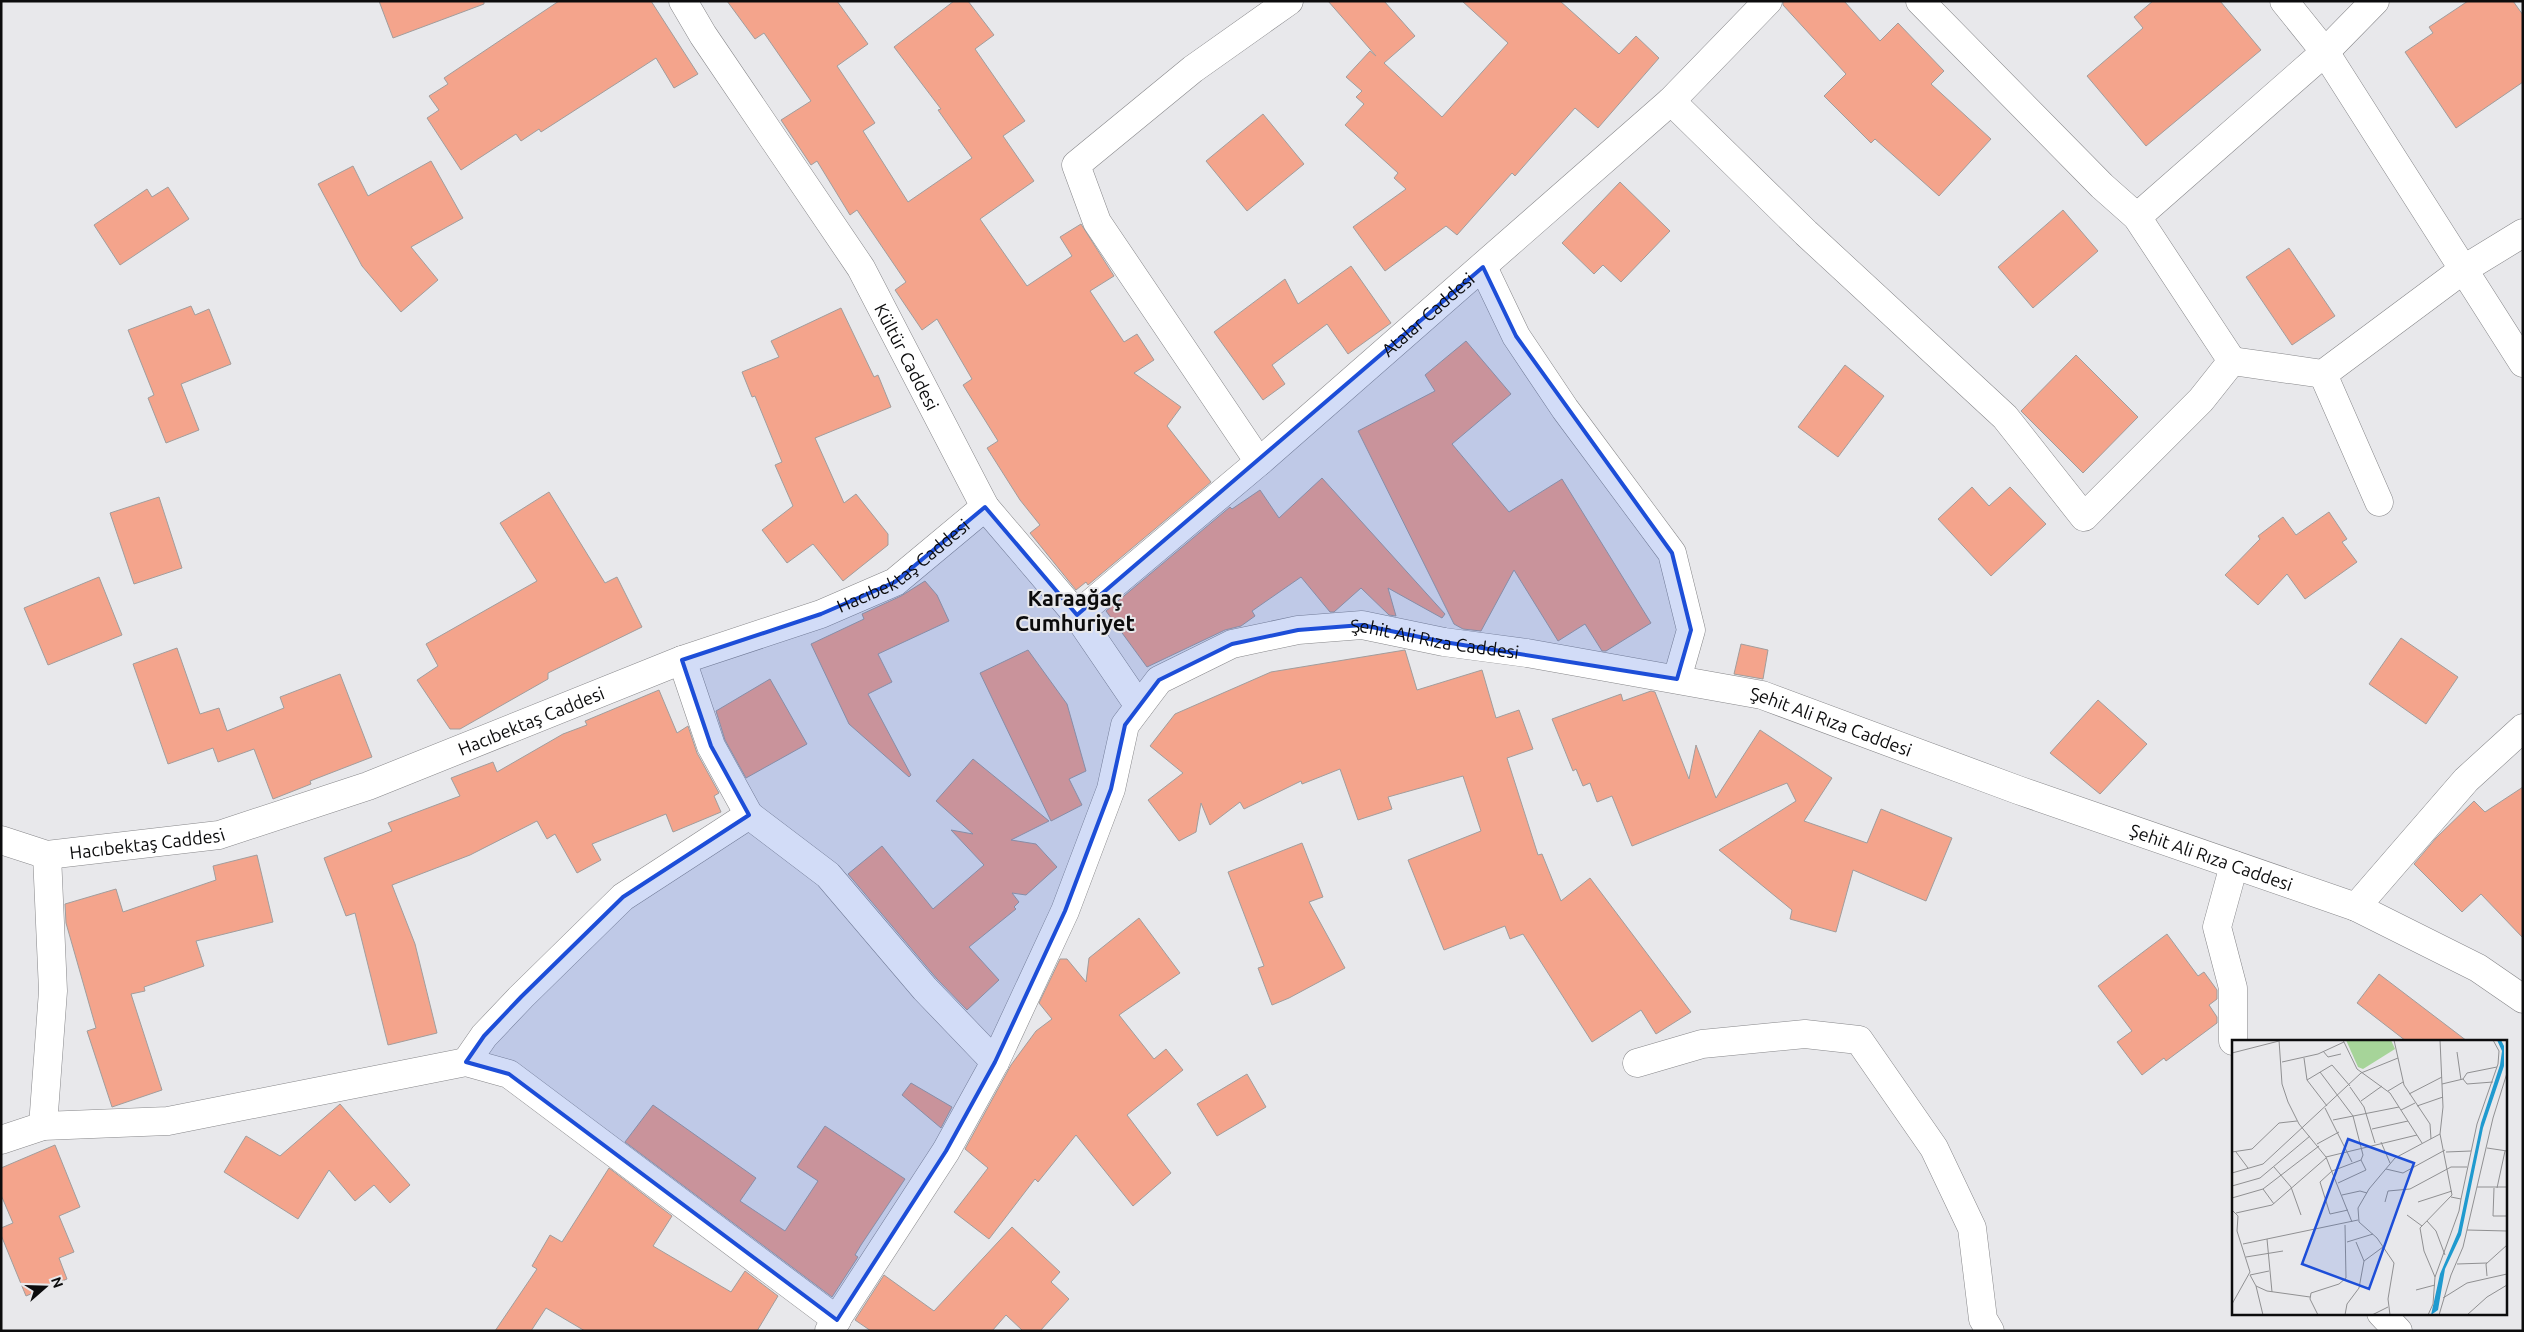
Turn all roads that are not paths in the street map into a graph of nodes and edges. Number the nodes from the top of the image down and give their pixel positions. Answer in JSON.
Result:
{"nodes":[{"id":1,"x":682,"y":1,"type":"edge"},
{"id":2,"x":1289,"y":1,"type":"edge"},
{"id":3,"x":1768,"y":1,"type":"edge"},
{"id":4,"x":1920,"y":1,"type":"edge"},
{"id":5,"x":2284,"y":1,"type":"edge"},
{"id":6,"x":2375,"y":1,"type":"edge"},
{"id":7,"x":2325,"y":52,"type":"junction"},
{"id":8,"x":1671,"y":101,"type":"junction"},
{"id":9,"x":2137,"y":217,"type":"junction"},
{"id":10,"x":2523,"y":233,"type":"edge"},
{"id":11,"x":1483,"y":267,"type":"junction"},
{"id":12,"x":2464,"y":269,"type":"junction"},
{"id":13,"x":2232,"y":361,"type":"junction"},
{"id":14,"x":2523,"y":363,"type":"edge"},
{"id":15,"x":2323,"y":374,"type":"junction"},
{"id":16,"x":1258,"y":462,"type":"junction"},
{"id":17,"x":2379,"y":502,"type":"dead end"},
{"id":18,"x":985,"y":507,"type":"junction"},
{"id":19,"x":1077,"y":615,"type":"junction"},
{"id":20,"x":682,"y":660,"type":"junction"},
{"id":21,"x":1677,"y":679,"type":"junction"},
{"id":22,"x":1132,"y":715,"type":"junction"},
{"id":23,"x":2523,"y":728,"type":"edge"},
{"id":24,"x":748,"y":815,"type":"junction"},
{"id":25,"x":1,"y":840,"type":"edge"},
{"id":26,"x":46,"y":855,"type":"junction"},
{"id":27,"x":2234,"y":865,"type":"junction"},
{"id":28,"x":2356,"y":907,"type":"junction"},
{"id":29,"x":2523,"y":999,"type":"edge"},
{"id":30,"x":2233,"y":1040,"type":"edge"},
{"id":31,"x":466,"y":1062,"type":"junction"},
{"id":32,"x":994,"y":1062,"type":"junction"},
{"id":33,"x":1637,"y":1063,"type":"dead end"},
{"id":34,"x":43,"y":1126,"type":"junction"},
{"id":35,"x":1,"y":1140,"type":"edge"},
{"id":36,"x":2381,"y":1314,"type":"edge"},
{"id":37,"x":833,"y":1325,"type":"edge"},
{"id":38,"x":1990,"y":1331,"type":"edge"},
{"id":39,"x":2398,"y":1331,"type":"edge"}],
"edges":[{"from":1,"to":18,"type":"street","name":"Kültür Caddesi"},
{"from":2,"to":16,"type":"street"},
{"from":3,"to":8,"type":"street","name":"Atalar Caddesi"},
{"from":4,"to":9,"type":"street"},
{"from":5,"to":7,"type":"street"},
{"from":6,"to":7,"type":"street"},
{"from":7,"to":9,"type":"street"},
{"from":7,"to":12,"type":"street"},
{"from":8,"to":11,"type":"street","name":"Atalar Caddesi"},
{"from":8,"to":13,"type":"street"},
{"from":9,"to":13,"type":"street"},
{"from":10,"to":12,"type":"street"},
{"from":11,"to":16,"type":"street","name":"Atalar Caddesi"},
{"from":11,"to":21,"type":"street"},
{"from":12,"to":14,"type":"street"},
{"from":12,"to":15,"type":"street"},
{"from":13,"to":15,"type":"street"},
{"from":15,"to":17,"type":"street"},
{"from":16,"to":19,"type":"street","name":"Atalar Caddesi"},
{"from":18,"to":19,"type":"street","name":"Kültür Caddesi"},
{"from":18,"to":20,"type":"street","name":"Hacıbektaş Caddesi"},
{"from":19,"to":22,"type":"street","name":"Kültür Caddesi"},
{"from":20,"to":24,"type":"street"},
{"from":20,"to":26,"type":"street","name":"Hacıbektaş Caddesi"},
{"from":21,"to":22,"type":"street","name":"Şehit Ali Rıza Caddesi"},
{"from":21,"to":27,"type":"street","name":"Şehit Ali Rıza Caddesi"},
{"from":22,"to":32,"type":"street"},
{"from":23,"to":28,"type":"street"},
{"from":24,"to":31,"type":"street"},
{"from":24,"to":32,"type":"street"},
{"from":25,"to":26,"type":"street"},
{"from":26,"to":34,"type":"street"},
{"from":27,"to":28,"type":"street","name":"Şehit Ali Rıza Caddesi"},
{"from":27,"to":30,"type":"street"},
{"from":28,"to":29,"type":"street","name":"Şehit Ali Rıza Caddesi"},
{"from":31,"to":34,"type":"street"},
{"from":31,"to":37,"type":"street"},
{"from":32,"to":37,"type":"street"},
{"from":33,"to":38,"type":"street"},
{"from":34,"to":35,"type":"street"},
{"from":36,"to":39,"type":"street"}]}
